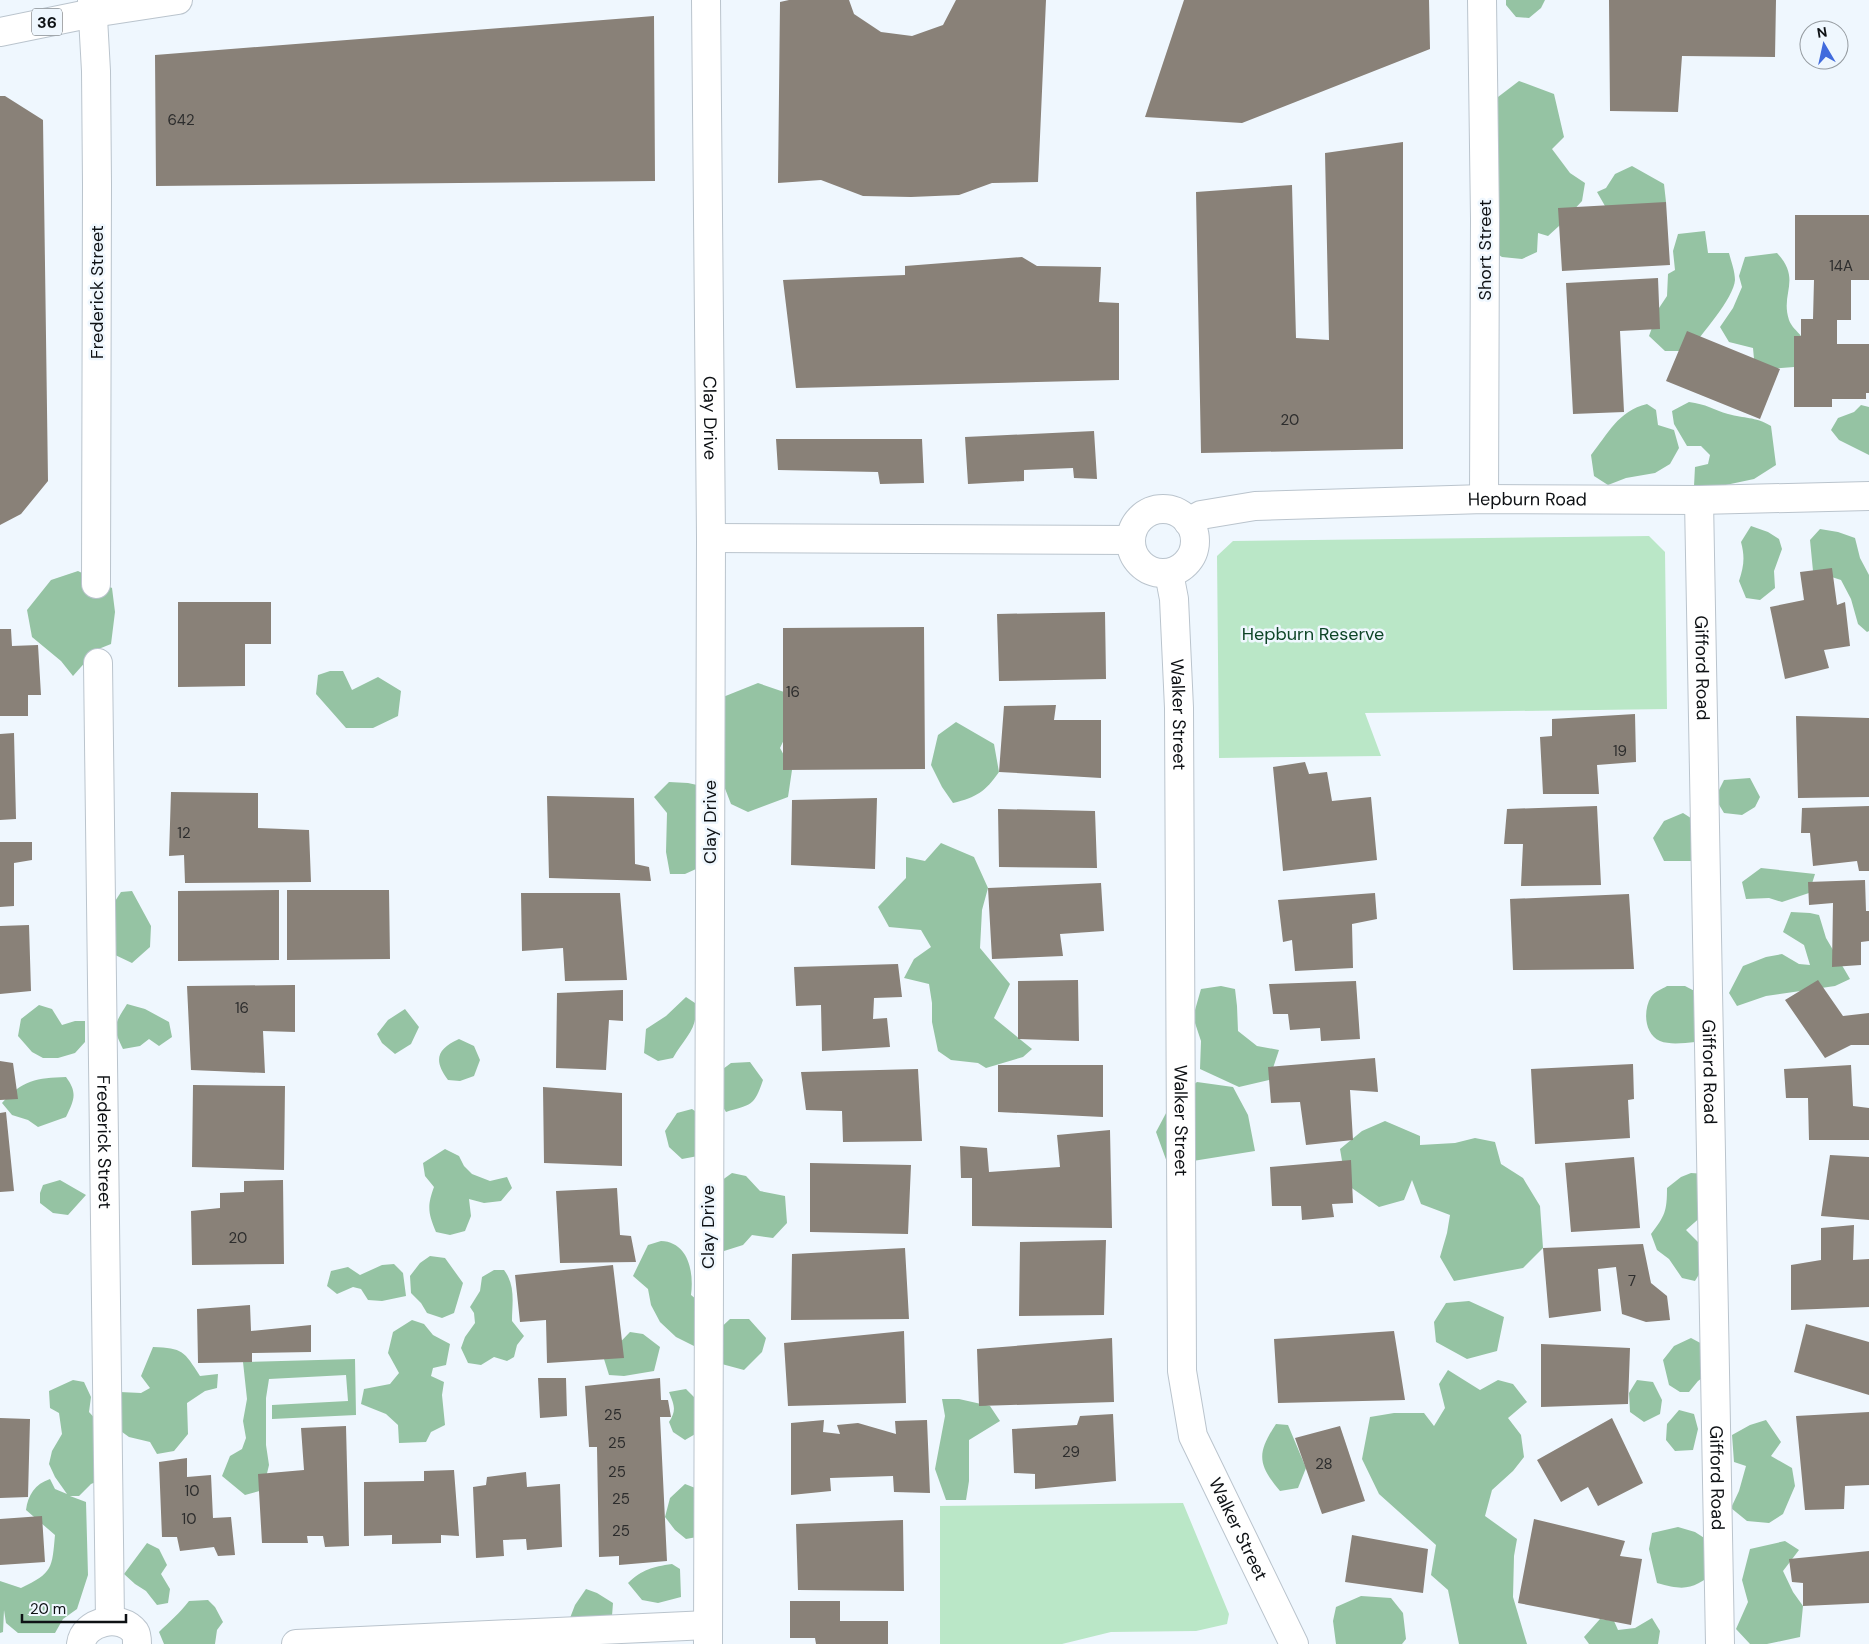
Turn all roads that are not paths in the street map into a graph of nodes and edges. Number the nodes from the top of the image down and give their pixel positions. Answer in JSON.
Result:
{"nodes":[{"id":1,"x":178,"y":0,"type":"edge"},
{"id":2,"x":706,"y":0,"type":"edge"},
{"id":3,"x":1482,"y":0,"type":"edge"},
{"id":4,"x":93,"y":6,"type":"edge"},
{"id":5,"x":0,"y":32,"type":"edge"},
{"id":6,"x":1869,"y":496,"type":"edge"},
{"id":7,"x":1484,"y":499,"type":"junction"},
{"id":8,"x":1699,"y":500,"type":"junction"},
{"id":9,"x":1188,"y":522,"type":"junction"},
{"id":10,"x":711,"y":538,"type":"junction"},
{"id":11,"x":1131,"y":540,"type":"junction"},
{"id":12,"x":1169,"y":573,"type":"junction"},
{"id":13,"x":96,"y":584,"type":"dead end"},
{"id":14,"x":98,"y":662,"type":"dead end"},
{"id":15,"x":110,"y":1622,"type":"junction"},
{"id":16,"x":708,"y":1635,"type":"edge"},
{"id":17,"x":80,"y":1644,"type":"edge"},
{"id":18,"x":137,"y":1644,"type":"edge"},
{"id":19,"x":296,"y":1644,"type":"edge"},
{"id":20,"x":1294,"y":1644,"type":"edge"},
{"id":21,"x":1720,"y":1644,"type":"edge"}],
"edges":[{"from":1,"to":4,"type":"street","number":"36"},
{"from":2,"to":10,"type":"street","name":"Clay Drive"},
{"from":3,"to":7,"type":"street","name":"Short Street"},
{"from":4,"to":5,"type":"street","number":"36"},
{"from":4,"to":13,"type":"street","name":"Frederick Street"},
{"from":6,"to":8,"type":"street","name":"Hepburn Road"},
{"from":7,"to":8,"type":"street","name":"Hepburn Road"},
{"from":7,"to":9,"type":"street","name":"Hepburn Road"},
{"from":8,"to":21,"type":"street","name":"Gifford Road"},
{"from":9,"to":11,"type":"street"},
{"from":9,"to":12,"type":"street"},
{"from":10,"to":11,"type":"street"},
{"from":10,"to":16,"type":"street","name":"Clay Drive"},
{"from":11,"to":12,"type":"street"},
{"from":12,"to":20,"type":"street","name":"Walker Street"},
{"from":14,"to":15,"type":"street","name":"Frederick Street"},
{"from":15,"to":17,"type":"street"},
{"from":15,"to":18,"type":"street"},
{"from":16,"to":19,"type":"street"}]}
